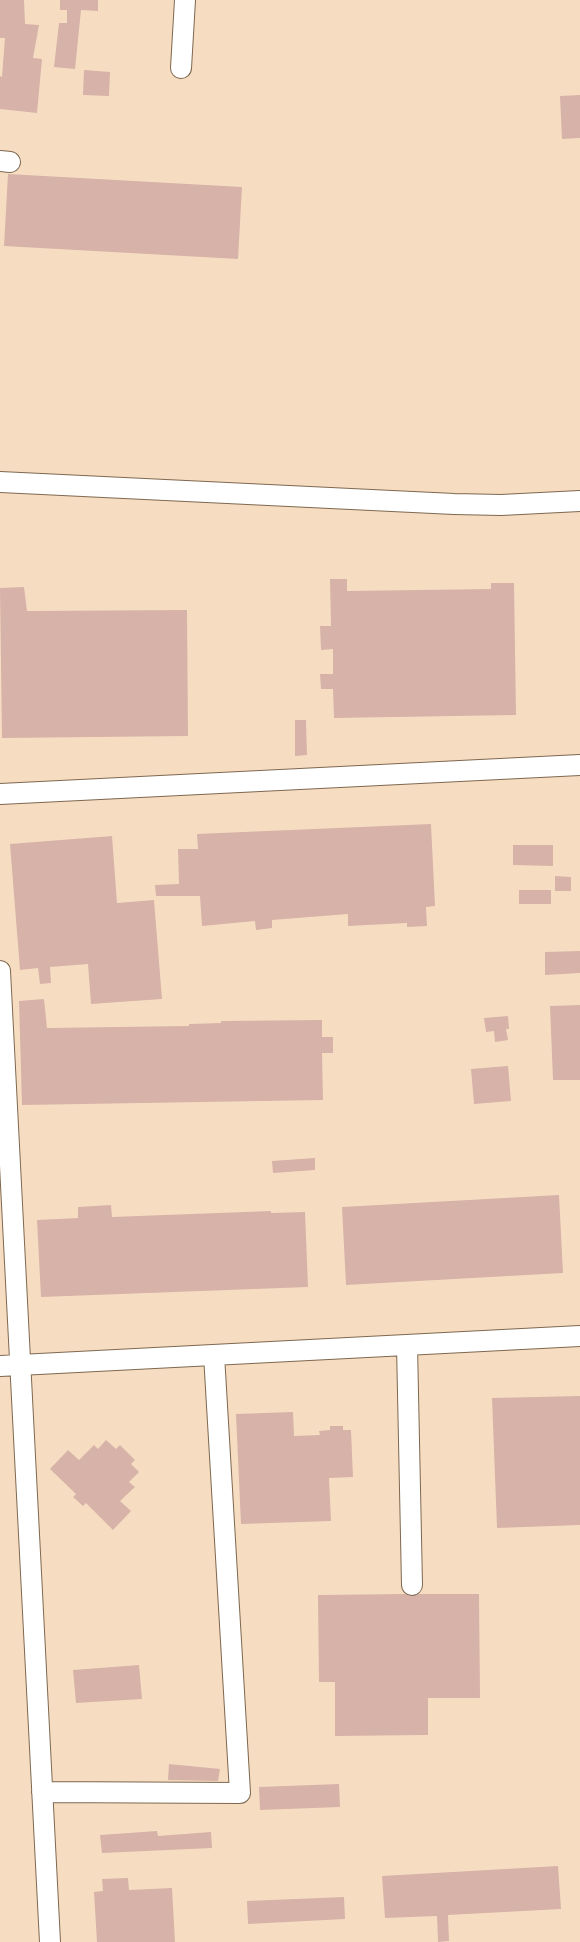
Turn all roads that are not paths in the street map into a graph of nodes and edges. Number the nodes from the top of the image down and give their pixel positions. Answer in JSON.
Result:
{"nodes":[{"id":1,"x":185,"y":0,"type":"edge"},
{"id":2,"x":181,"y":68,"type":"dead end"},
{"id":3,"x":0,"y":482,"type":"edge"},
{"id":4,"x":580,"y":501,"type":"edge"},
{"id":5,"x":580,"y":765,"type":"edge"},
{"id":6,"x":0,"y":794,"type":"edge"},
{"id":7,"x":0,"y":972,"type":"edge"},
{"id":8,"x":580,"y":1336,"type":"edge"},
{"id":9,"x":407,"y":1345,"type":"junction"},
{"id":10,"x":214,"y":1355,"type":"junction"},
{"id":11,"x":20,"y":1365,"type":"junction"},
{"id":12,"x":0,"y":1366,"type":"edge"},
{"id":13,"x":412,"y":1585,"type":"dead end"},
{"id":14,"x":42,"y":1792,"type":"junction"},
{"id":15,"x":50,"y":1942,"type":"edge"}],
"edges":[{"from":1,"to":2,"type":"street"},
{"from":3,"to":4,"type":"street"},
{"from":5,"to":6,"type":"street"},
{"from":7,"to":11,"type":"street"},
{"from":8,"to":9,"type":"street"},
{"from":9,"to":10,"type":"street"},
{"from":9,"to":13,"type":"street"},
{"from":10,"to":11,"type":"street"},
{"from":10,"to":14,"type":"street"},
{"from":11,"to":12,"type":"street"},
{"from":11,"to":14,"type":"street"},
{"from":14,"to":15,"type":"street"}]}
